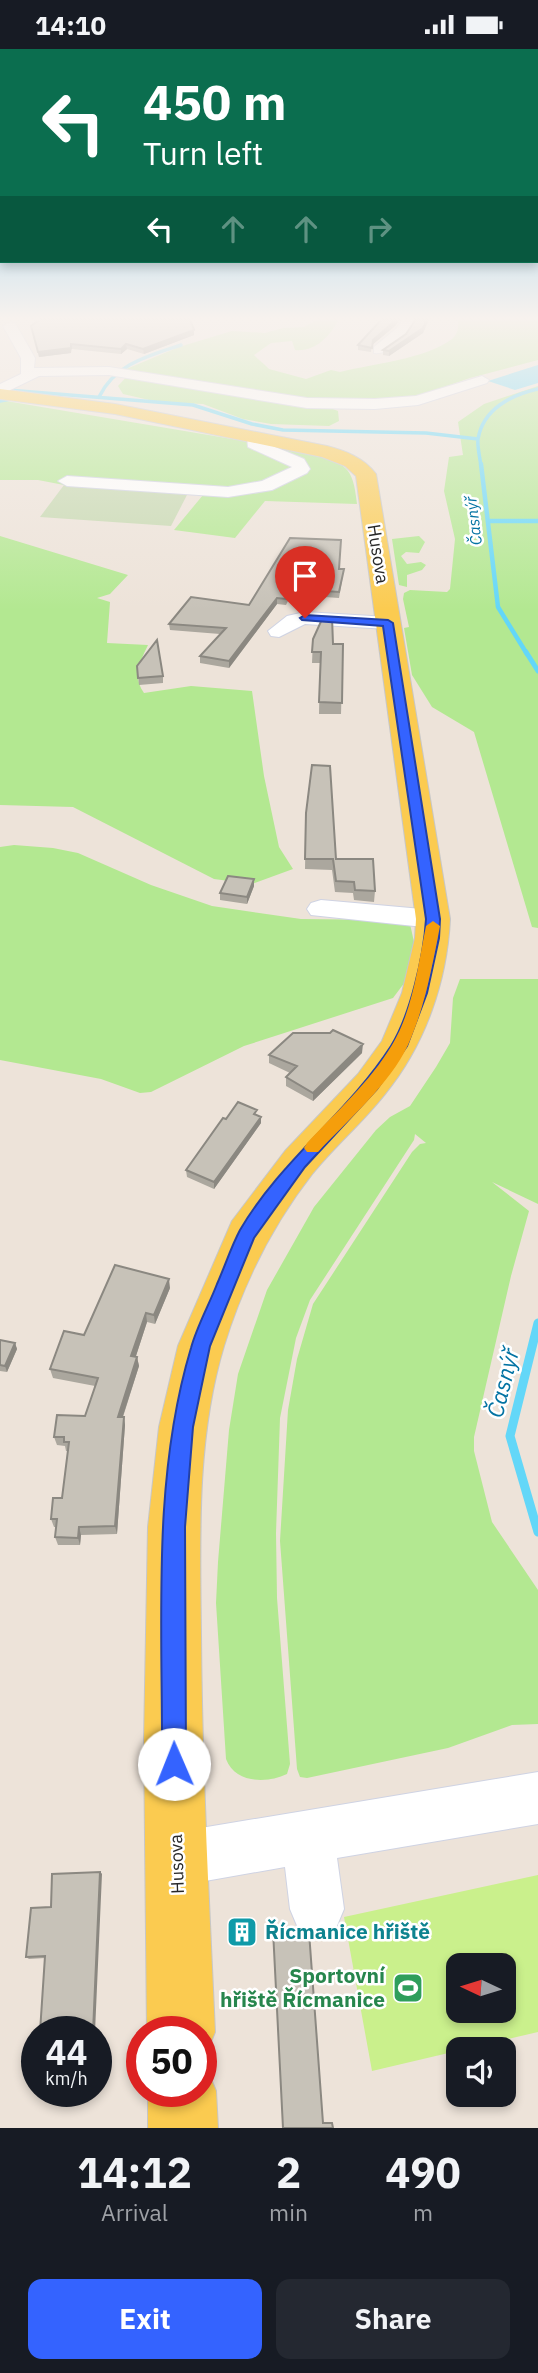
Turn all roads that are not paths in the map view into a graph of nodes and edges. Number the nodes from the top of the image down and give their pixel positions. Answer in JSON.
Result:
{"nodes":[{"id":1,"x":150,"y":416,"type":"edge"},
{"id":2,"x":255,"y":437,"type":"junction"},
{"id":3,"x":67,"y":481,"type":"dead end"},
{"id":4,"x":388,"y":623,"type":"junction"},
{"id":5,"x":279,"y":631,"type":"dead end"},
{"id":6,"x":321,"y":909,"type":"dead end"},
{"id":7,"x":433,"y":919,"type":"junction"},
{"id":8,"x":538,"y":1798,"type":"edge"},
{"id":9,"x":308,"y":1837,"type":"junction"},
{"id":10,"x":177,"y":1859,"type":"junction"},
{"id":11,"x":317,"y":1909,"type":"dead end"},
{"id":12,"x":181,"y":2016,"type":"edge"},
{"id":13,"x":182,"y":2107,"type":"edge"},
{"id":14,"x":183,"y":2128,"type":"edge"}],
"edges":[{"from":1,"to":2,"type":"main road"},
{"from":2,"to":3,"type":"street"},
{"from":2,"to":4,"type":"main road","name":"Husova"},
{"from":4,"to":5,"type":"street"},
{"from":4,"to":7,"type":"main road","name":"Husova"},
{"from":6,"to":7,"type":"street"},
{"from":7,"to":10,"type":"main road","name":"Husova"},
{"from":8,"to":9,"type":"street"},
{"from":9,"to":10,"type":"street"},
{"from":9,"to":11,"type":"street"},
{"from":10,"to":12,"type":"main road","name":"Husova"},
{"from":13,"to":14,"type":"main road"}]}
